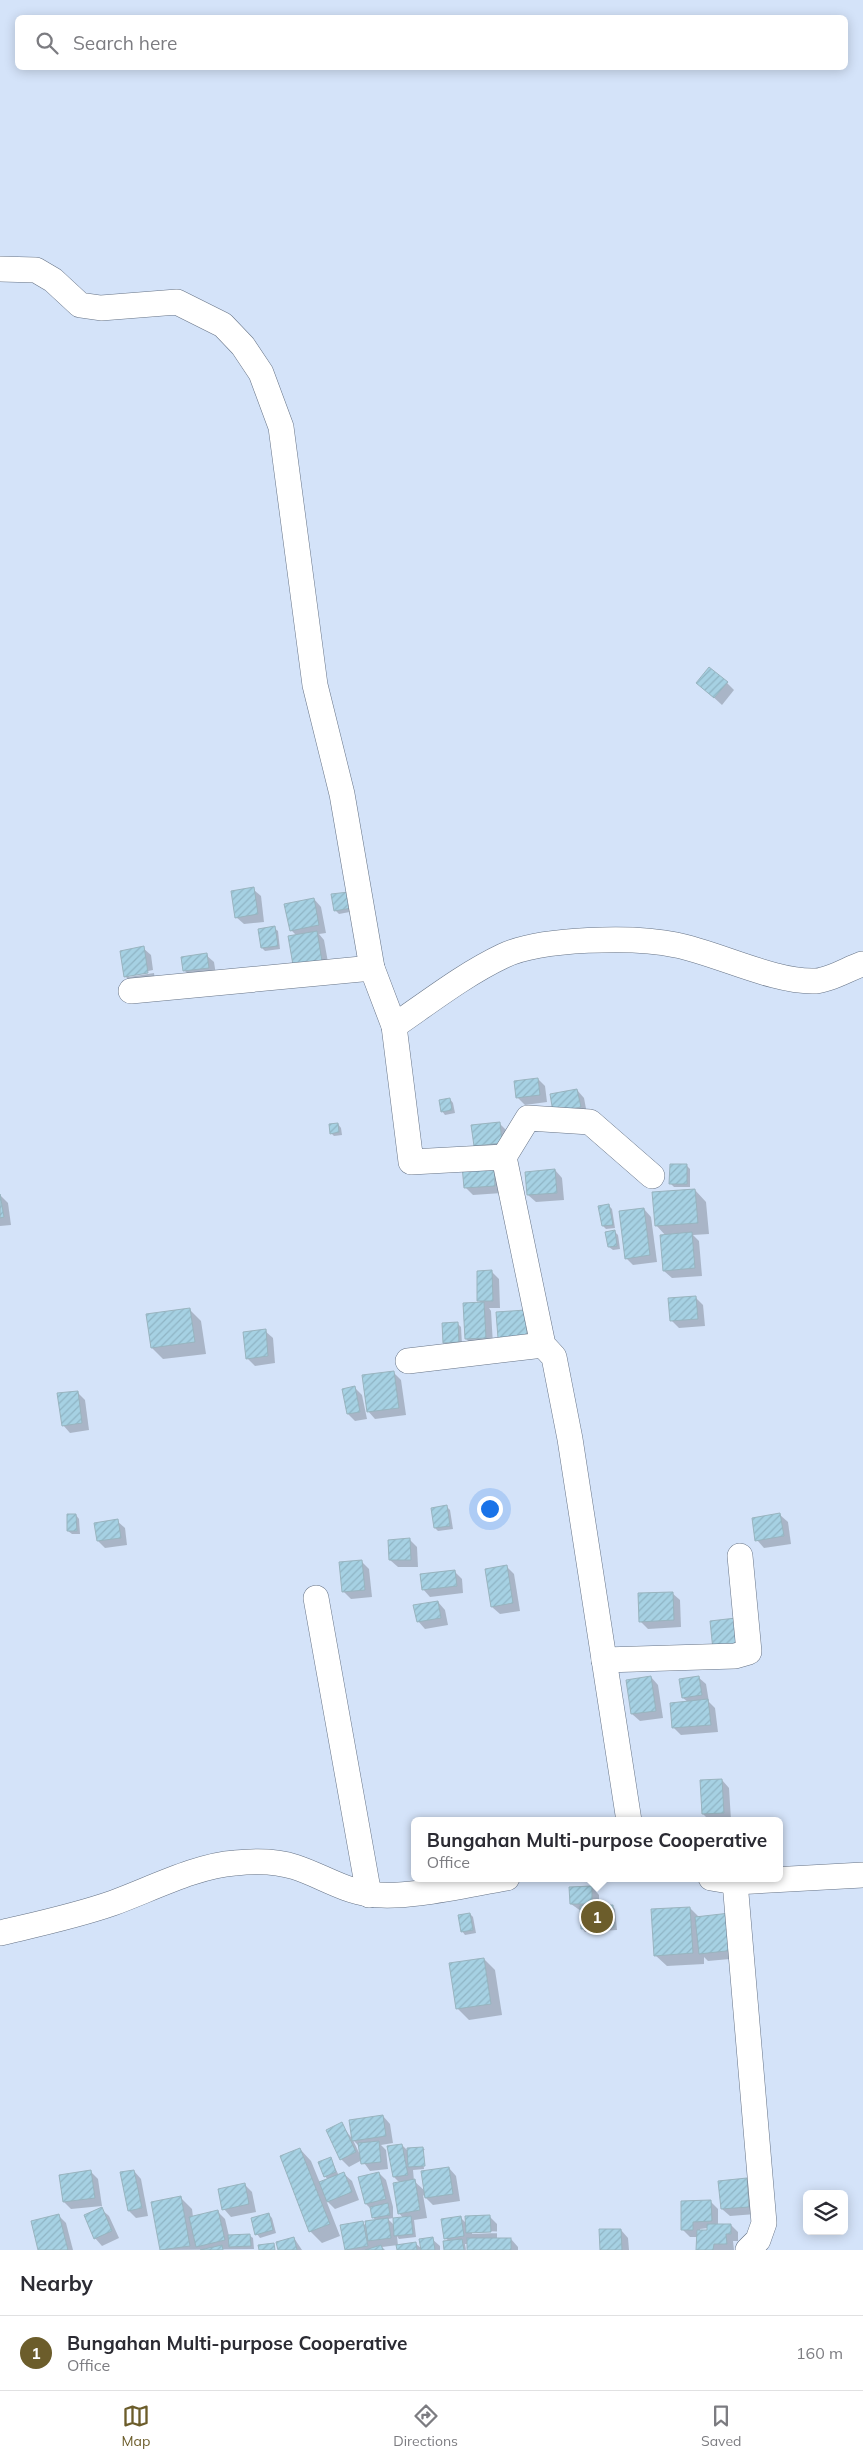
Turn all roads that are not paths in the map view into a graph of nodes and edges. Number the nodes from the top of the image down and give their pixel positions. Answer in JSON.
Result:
{"nodes":[{"id":1,"x":0,"y":269,"type":"edge"},
{"id":2,"x":862,"y":964,"type":"edge"},
{"id":3,"x":372,"y":968,"type":"junction"},
{"id":4,"x":131,"y":991,"type":"dead end"},
{"id":5,"x":394,"y":1026,"type":"junction"},
{"id":6,"x":504,"y":1157,"type":"junction"},
{"id":7,"x":652,"y":1176,"type":"dead end"},
{"id":8,"x":543,"y":1344,"type":"junction"},
{"id":9,"x":408,"y":1361,"type":"dead end"},
{"id":10,"x":740,"y":1556,"type":"dead end"},
{"id":11,"x":316,"y":1598,"type":"dead end"},
{"id":12,"x":604,"y":1660,"type":"junction"},
{"id":13,"x":628,"y":1817,"type":"edge"},
{"id":14,"x":863,"y":1875,"type":"edge"},
{"id":15,"x":783,"y":1878,"type":"edge"},
{"id":16,"x":482,"y":1882,"type":"edge"},
{"id":17,"x":723,"y":1882,"type":"edge"},
{"id":18,"x":370,"y":1894,"type":"junction"},
{"id":19,"x":0,"y":1933,"type":"edge"},
{"id":20,"x":748,"y":2250,"type":"edge"}],
"edges":[{"from":1,"to":3,"type":"street"},
{"from":2,"to":5,"type":"street"},
{"from":3,"to":4,"type":"street"},
{"from":3,"to":5,"type":"street"},
{"from":5,"to":6,"type":"street"},
{"from":6,"to":7,"type":"street"},
{"from":6,"to":8,"type":"street"},
{"from":8,"to":9,"type":"street"},
{"from":8,"to":12,"type":"street"},
{"from":10,"to":12,"type":"street"},
{"from":11,"to":18,"type":"street"},
{"from":12,"to":13,"type":"street"},
{"from":14,"to":15,"type":"street"},
{"from":16,"to":18,"type":"street"},
{"from":17,"to":20,"type":"street"},
{"from":18,"to":19,"type":"street"}]}
